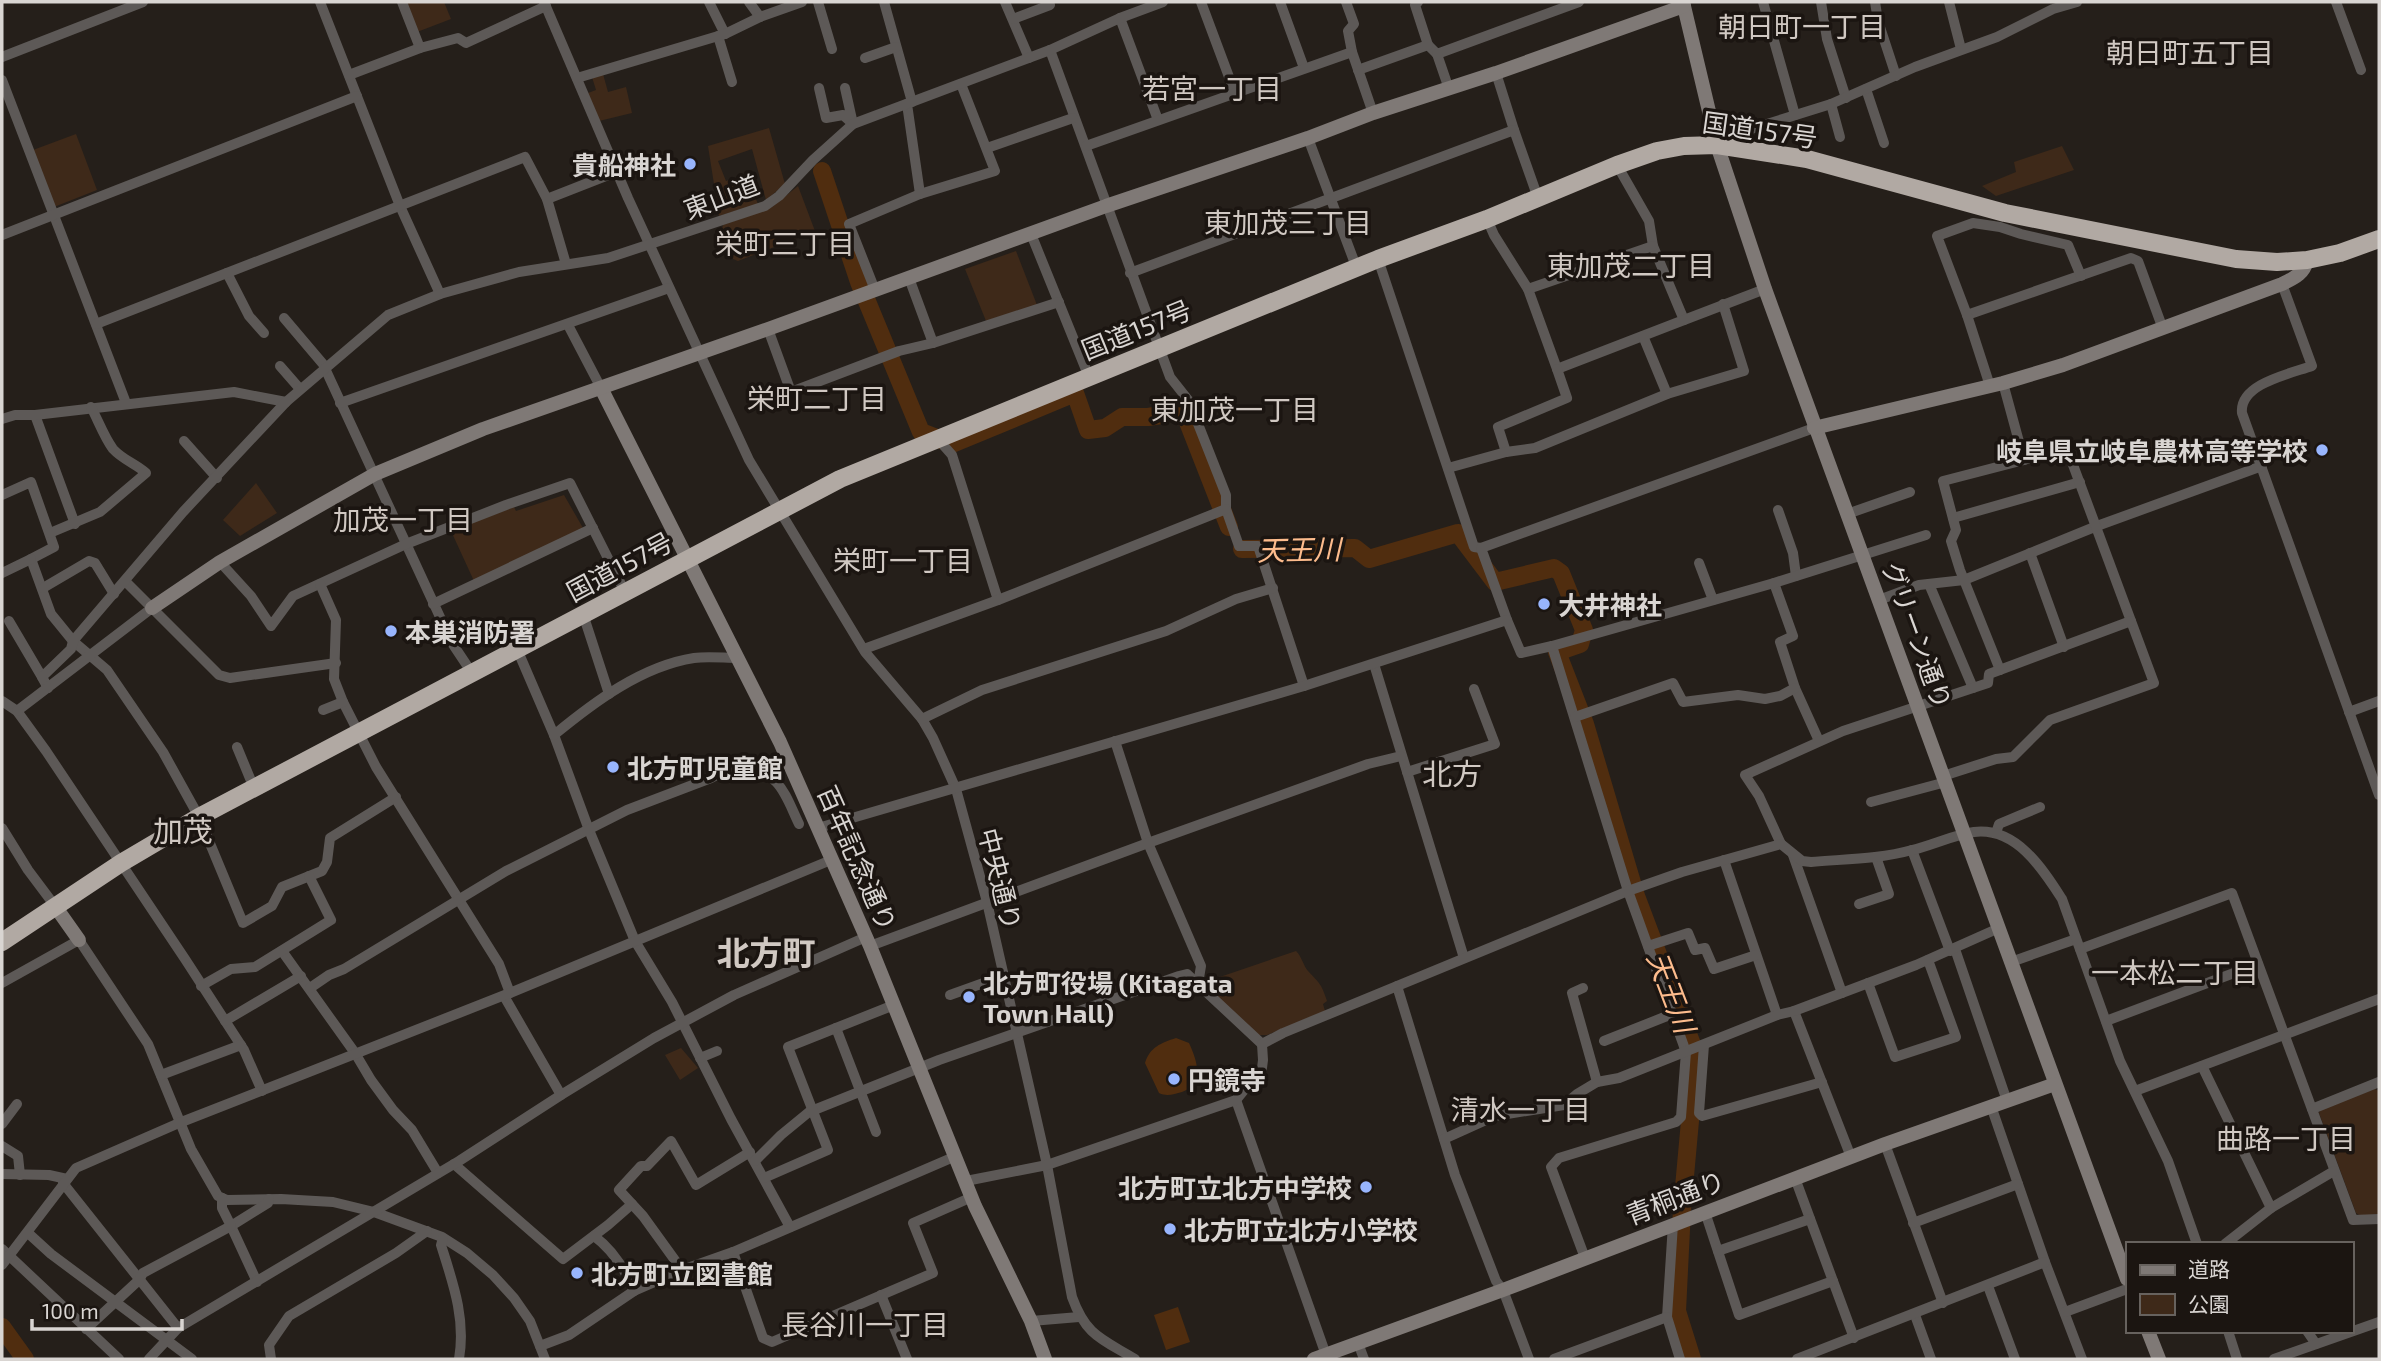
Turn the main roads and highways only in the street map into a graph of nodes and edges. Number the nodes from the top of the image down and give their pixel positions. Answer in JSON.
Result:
{"nodes":[{"id":1,"x":2379,"y":239,"type":"edge"},
{"id":2,"x":2,"y":942,"type":"edge"}],
"edges":[{"from":1,"to":2,"type":"highway","name":"国道157号"}]}
